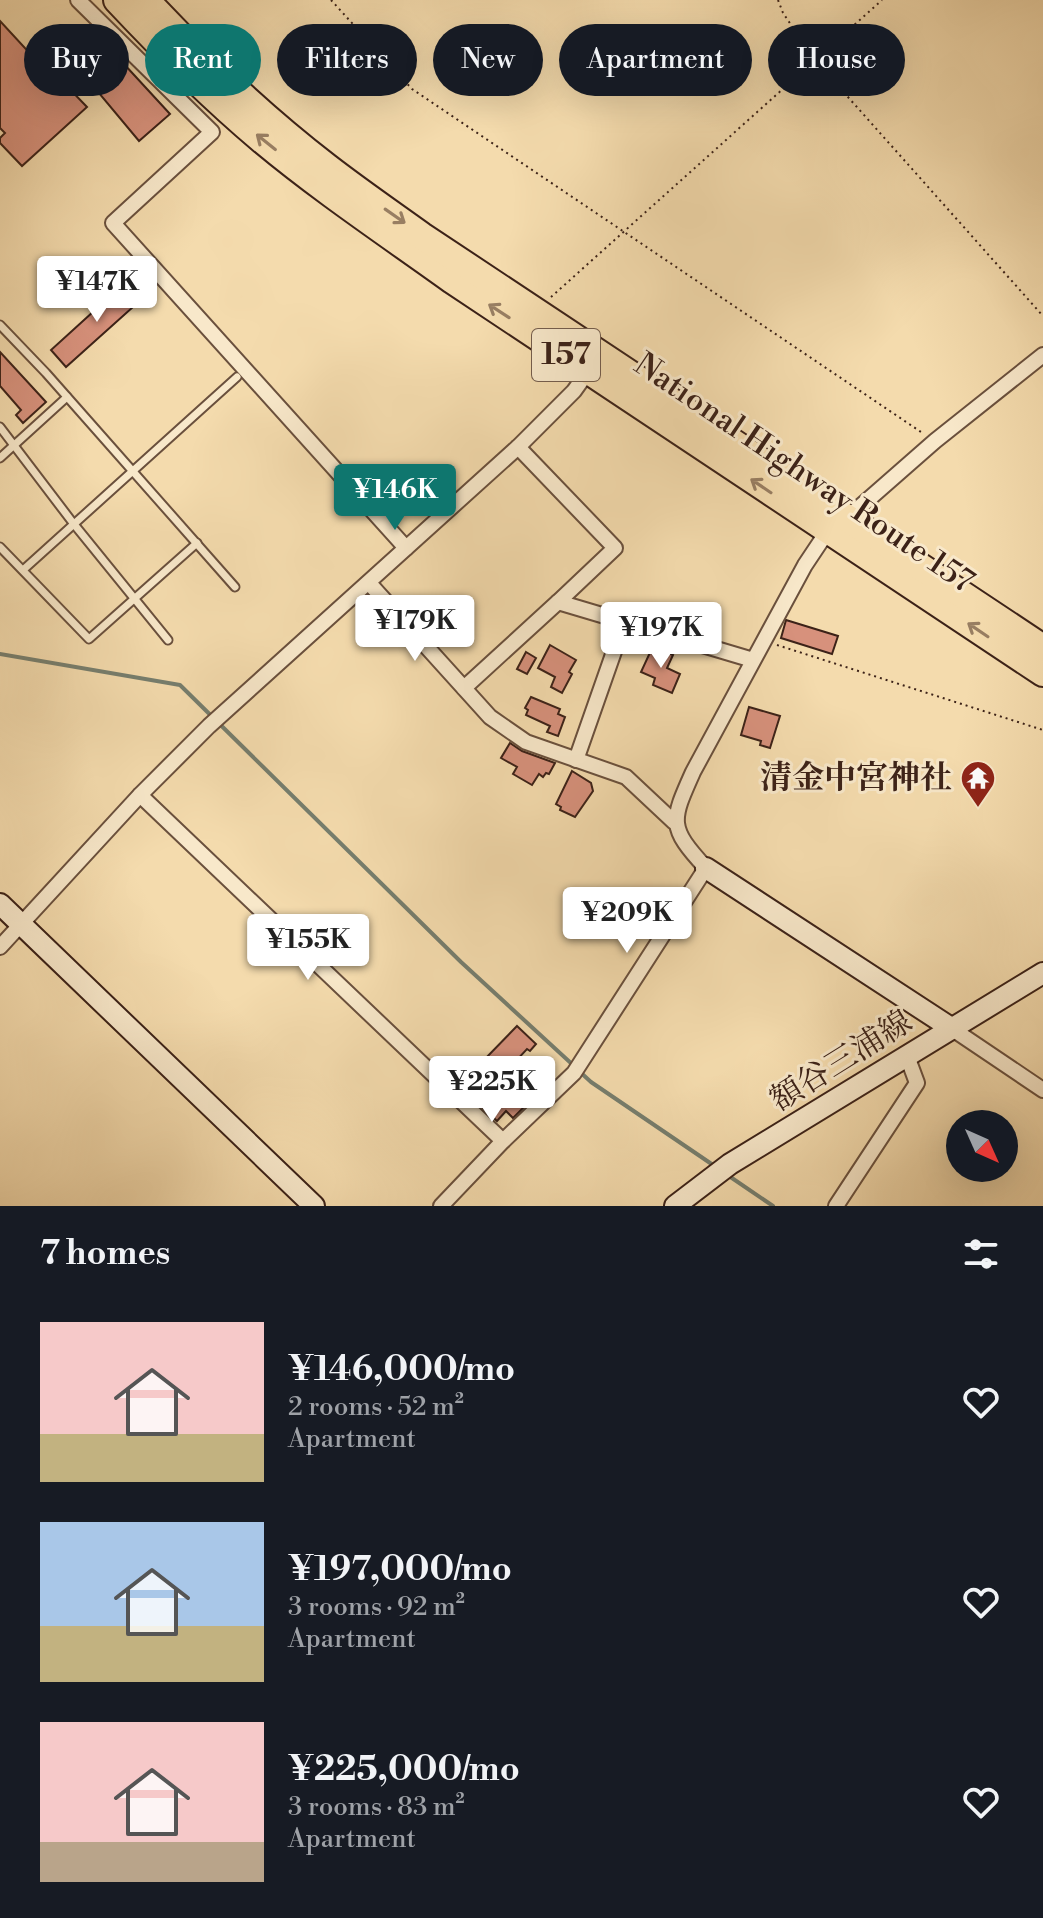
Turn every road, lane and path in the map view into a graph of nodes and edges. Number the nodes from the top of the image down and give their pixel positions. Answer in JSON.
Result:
{"nodes":[{"id":1,"x":78,"y":0,"type":"edge"},
{"id":2,"x":117,"y":0,"type":"edge"},
{"id":3,"x":146,"y":0,"type":"edge"},
{"id":4,"x":331,"y":0,"type":"edge"},
{"id":5,"x":778,"y":0,"type":"edge"},
{"id":6,"x":882,"y":0,"type":"edge"},
{"id":7,"x":790,"y":24,"type":"edge"},
{"id":8,"x":855,"y":24,"type":"edge"},
{"id":9,"x":774,"y":96,"type":"edge"},
{"id":10,"x":847,"y":96,"type":"edge"},
{"id":11,"x":622,"y":231,"type":"junction"},
{"id":12,"x":535,"y":311,"type":"junction"},
{"id":13,"x":1043,"y":316,"type":"edge"},
{"id":14,"x":1,"y":329,"type":"edge"},
{"id":15,"x":1043,"y":355,"type":"edge"},
{"id":16,"x":589,"y":370,"type":"junction"},
{"id":17,"x":237,"y":377,"type":"dead end"},
{"id":18,"x":67,"y":397,"type":"junction"},
{"id":19,"x":0,"y":427,"type":"edge"},
{"id":20,"x":935,"y":441,"type":"junction"},
{"id":21,"x":14,"y":445,"type":"junction"},
{"id":22,"x":518,"y":447,"type":"junction"},
{"id":23,"x":0,"y":458,"type":"edge"},
{"id":24,"x":133,"y":471,"type":"junction"},
{"id":25,"x":73,"y":523,"type":"junction"},
{"id":26,"x":839,"y":525,"type":"junction"},
{"id":27,"x":197,"y":543,"type":"junction"},
{"id":28,"x":0,"y":547,"type":"edge"},
{"id":29,"x":406,"y":548,"type":"junction"},
{"id":30,"x":23,"y":570,"type":"junction"},
{"id":31,"x":369,"y":583,"type":"junction"},
{"id":32,"x":235,"y":587,"type":"dead end"},
{"id":33,"x":134,"y":598,"type":"junction"},
{"id":34,"x":558,"y":602,"type":"junction"},
{"id":35,"x":624,"y":623,"type":"junction"},
{"id":36,"x":168,"y":640,"type":"dead end"},
{"id":37,"x":764,"y":641,"type":"junction"},
{"id":38,"x":1043,"y":648,"type":"edge"},
{"id":39,"x":753,"y":660,"type":"junction"},
{"id":40,"x":1043,"y":673,"type":"edge"},
{"id":41,"x":464,"y":688,"type":"junction"},
{"id":42,"x":1043,"y":730,"type":"edge"},
{"id":43,"x":576,"y":760,"type":"junction"},
{"id":44,"x":140,"y":795,"type":"junction"},
{"id":45,"x":674,"y":822,"type":"junction"},
{"id":46,"x":706,"y":868,"type":"junction"},
{"id":47,"x":0,"y":904,"type":"edge"},
{"id":48,"x":22,"y":925,"type":"junction"},
{"id":49,"x":0,"y":947,"type":"edge"},
{"id":50,"x":1043,"y":973,"type":"edge"},
{"id":51,"x":951,"y":1028,"type":"junction"},
{"id":52,"x":907,"y":1056,"type":"junction"},
{"id":53,"x":1043,"y":1090,"type":"edge"},
{"id":54,"x":503,"y":1141,"type":"junction"},
{"id":55,"x":314,"y":1206,"type":"edge"},
{"id":56,"x":441,"y":1206,"type":"edge"},
{"id":57,"x":675,"y":1206,"type":"edge"},
{"id":58,"x":836,"y":1206,"type":"edge"}],
"edges":[{"from":1,"to":29,"type":"street"},
{"from":16,"to":2,"type":"highway","name":"National Highway Route 157","number":"157","one_way":true},
{"from":3,"to":12,"type":"highway","name":"National Highway Route 157","number":"157","one_way":true},
{"from":4,"to":11,"type":"path"},
{"from":5,"to":7,"type":"path"},
{"from":6,"to":8,"type":"path"},
{"from":9,"to":11,"type":"path"},
{"from":10,"to":13,"type":"path"},
{"from":11,"to":12,"type":"path"},
{"from":11,"to":20,"type":"path"},
{"from":12,"to":26,"type":"highway","name":"National Highway Route 157","number":"157"},
{"from":14,"to":18,"type":"lane"},
{"from":15,"to":20,"type":"street"},
{"from":16,"to":22,"type":"street"},
{"from":26,"to":16,"type":"highway","name":"National Highway Route 157","number":"157","one_way":true},
{"from":17,"to":24,"type":"lane"},
{"from":18,"to":21,"type":"lane"},
{"from":18,"to":24,"type":"lane"},
{"from":19,"to":21,"type":"lane"},
{"from":20,"to":26,"type":"street"},
{"from":21,"to":23,"type":"lane"},
{"from":21,"to":25,"type":"lane"},
{"from":22,"to":29,"type":"street"},
{"from":22,"to":34,"type":"street"},
{"from":24,"to":25,"type":"lane"},
{"from":24,"to":27,"type":"lane"},
{"from":25,"to":30,"type":"lane"},
{"from":25,"to":33,"type":"lane"},
{"from":26,"to":37,"type":"street"},
{"from":26,"to":38,"type":"highway","name":"National Highway Route 157","number":"157"},
{"from":40,"to":26,"type":"highway","name":"National Highway Route 157","number":"157","one_way":true},
{"from":27,"to":32,"type":"lane"},
{"from":27,"to":33,"type":"lane"},
{"from":28,"to":30,"type":"lane"},
{"from":29,"to":31,"type":"street"},
{"from":30,"to":33,"type":"lane"},
{"from":31,"to":41,"type":"street"},
{"from":31,"to":44,"type":"street"},
{"from":33,"to":36,"type":"lane"},
{"from":34,"to":35,"type":"street"},
{"from":34,"to":41,"type":"street"},
{"from":35,"to":39,"type":"street"},
{"from":35,"to":43,"type":"street"},
{"from":37,"to":39,"type":"street"},
{"from":37,"to":42,"type":"path"},
{"from":39,"to":45,"type":"street"},
{"from":41,"to":43,"type":"street"},
{"from":43,"to":45,"type":"street"},
{"from":44,"to":48,"type":"street"},
{"from":44,"to":54,"type":"street"},
{"from":45,"to":46,"type":"street"},
{"from":46,"to":51,"type":"street"},
{"from":46,"to":54,"type":"street"},
{"from":47,"to":48,"type":"street"},
{"from":48,"to":49,"type":"street"},
{"from":48,"to":55,"type":"street"},
{"from":50,"to":51,"type":"street","name":"額谷三浦線"},
{"from":51,"to":52,"type":"street","name":"額谷三浦線"},
{"from":51,"to":53,"type":"street"},
{"from":52,"to":57,"type":"street","name":"額谷三浦線"},
{"from":52,"to":58,"type":"street"},
{"from":54,"to":56,"type":"street"}]}
